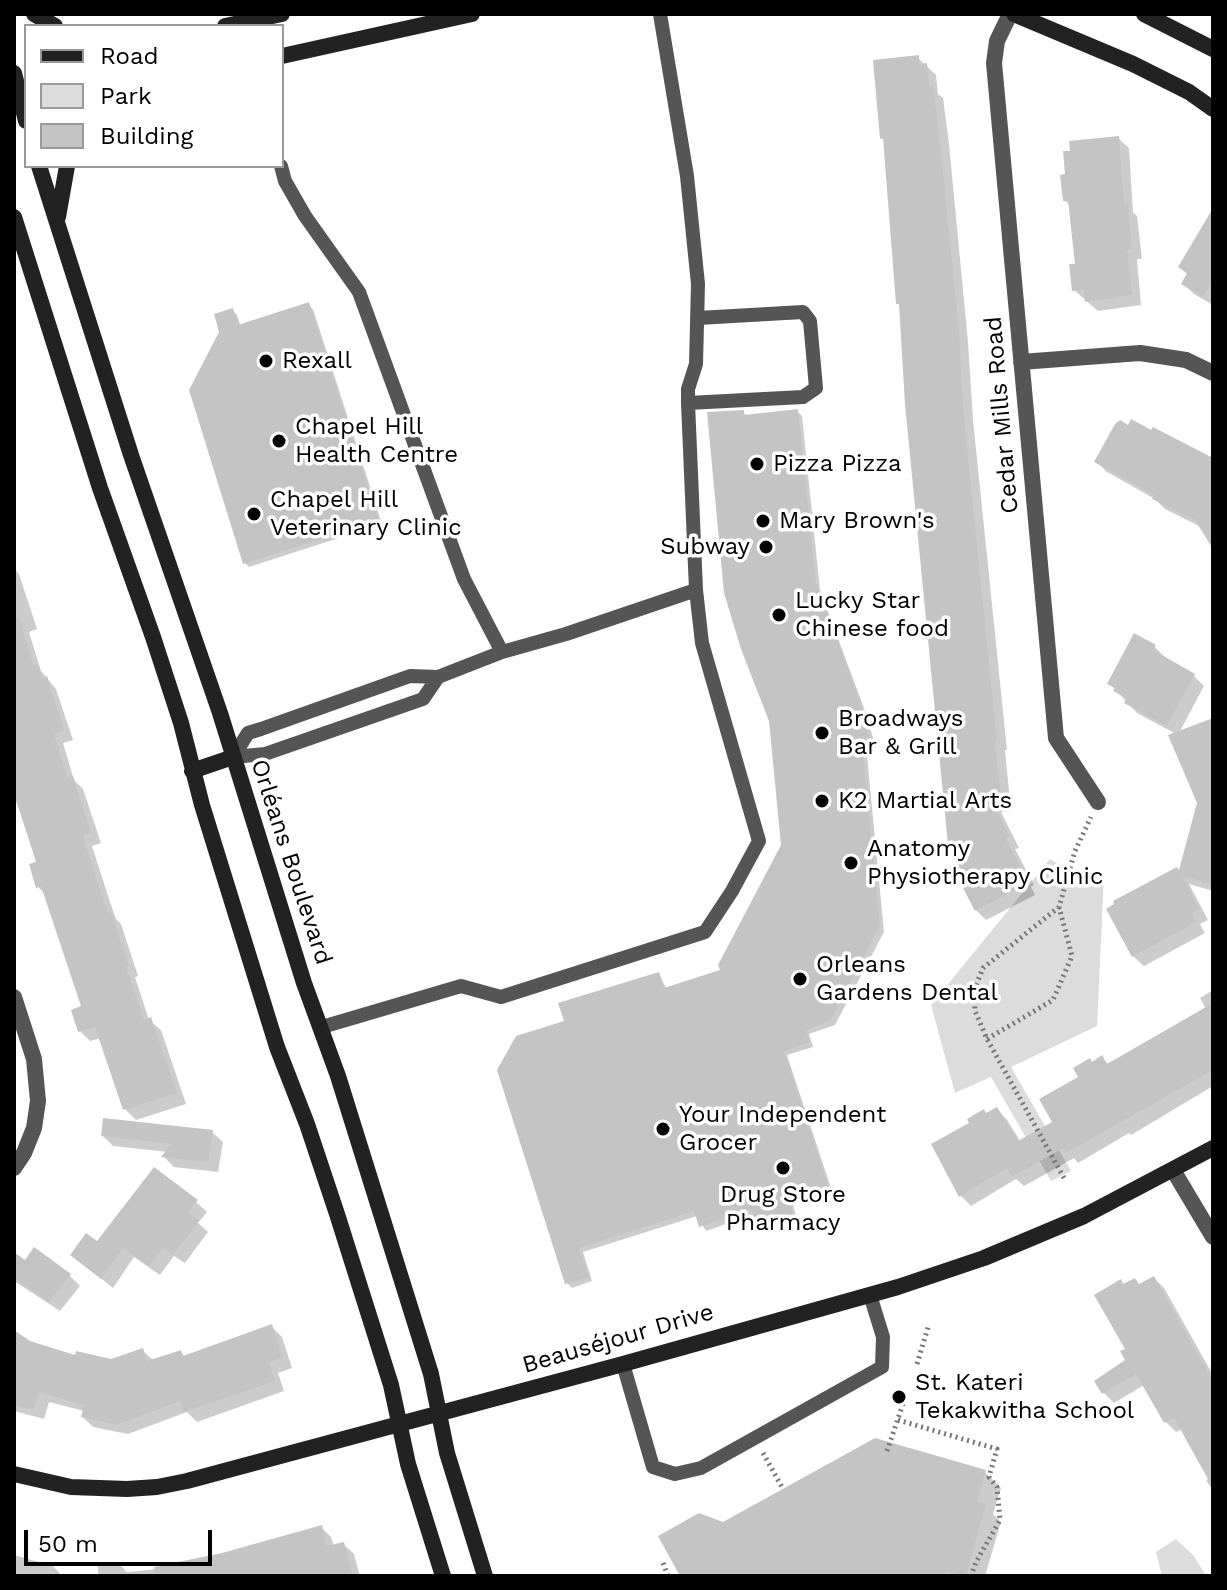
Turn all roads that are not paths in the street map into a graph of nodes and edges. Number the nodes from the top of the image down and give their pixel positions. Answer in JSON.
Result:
{"nodes":[{"id":1,"x":34,"y":14,"type":"edge"},
{"id":2,"x":282,"y":14,"type":"edge"},
{"id":3,"x":472,"y":14,"type":"edge"},
{"id":4,"x":660,"y":14,"type":"edge"},
{"id":5,"x":1012,"y":14,"type":"edge"},
{"id":6,"x":1144,"y":14,"type":"edge"},
{"id":7,"x":52,"y":24,"type":"edge"},
{"id":8,"x":234,"y":24,"type":"edge"},
{"id":9,"x":1213,"y":49,"type":"edge"},
{"id":10,"x":284,"y":56,"type":"edge"},
{"id":11,"x":14,"y":71,"type":"edge"},
{"id":12,"x":1213,"y":109,"type":"edge"},
{"id":13,"x":22,"y":110,"type":"edge"},
{"id":14,"x":40,"y":168,"type":"edge"},
{"id":15,"x":67,"y":168,"type":"edge"},
{"id":16,"x":282,"y":168,"type":"edge"},
{"id":17,"x":15,"y":222,"type":"edge"},
{"id":18,"x":57,"y":222,"type":"junction"},
{"id":19,"x":698,"y":318,"type":"junction"},
{"id":20,"x":1021,"y":362,"type":"junction"},
{"id":21,"x":1213,"y":373,"type":"edge"},
{"id":22,"x":688,"y":403,"type":"junction"},
{"id":23,"x":696,"y":590,"type":"junction"},
{"id":24,"x":502,"y":652,"type":"junction"},
{"id":25,"x":438,"y":677,"type":"junction"},
{"id":26,"x":233,"y":757,"type":"junction"},
{"id":27,"x":192,"y":771,"type":"junction"},
{"id":28,"x":1098,"y":802,"type":"road end"},
{"id":29,"x":14,"y":997,"type":"edge"},
{"id":30,"x":322,"y":1027,"type":"junction"},
{"id":31,"x":1213,"y":1148,"type":"edge"},
{"id":32,"x":14,"y":1168,"type":"edge"},
{"id":33,"x":1173,"y":1170,"type":"junction"},
{"id":34,"x":1213,"y":1237,"type":"edge"},
{"id":35,"x":870,"y":1295,"type":"junction"},
{"id":36,"x":623,"y":1364,"type":"junction"},
{"id":37,"x":438,"y":1414,"type":"junction"},
{"id":38,"x":399,"y":1425,"type":"junction"},
{"id":39,"x":14,"y":1474,"type":"edge"},
{"id":40,"x":443,"y":1576,"type":"edge"},
{"id":41,"x":485,"y":1576,"type":"edge"}],
"edges":[{"from":1,"to":7,"type":"main road"},
{"from":2,"to":8,"type":"main road"},
{"from":3,"to":10,"type":"main road"},
{"from":4,"to":19,"type":"lane"},
{"from":5,"to":12,"type":"main road"},
{"from":5,"to":20,"type":"street","name":"Cedar Mills Road"},
{"from":6,"to":9,"type":"main road"},
{"from":11,"to":13,"type":"main road"},
{"from":14,"to":18,"type":"main road","name":"Orléans Boulevard"},
{"from":15,"to":18,"type":"main road"},
{"from":16,"to":24,"type":"lane"},
{"from":17,"to":27,"type":"main road"},
{"from":18,"to":26,"type":"main road","name":"Orléans Boulevard"},
{"from":19,"to":22,"type":"lane"},
{"from":19,"to":22,"type":"lane"},
{"from":20,"to":21,"type":"street"},
{"from":20,"to":28,"type":"street","name":"Cedar Mills Road"},
{"from":22,"to":23,"type":"lane"},
{"from":23,"to":24,"type":"lane"},
{"from":23,"to":30,"type":"lane"},
{"from":24,"to":25,"type":"lane"},
{"from":25,"to":26,"type":"lane"},
{"from":25,"to":26,"type":"lane"},
{"from":26,"to":27,"type":"main road"},
{"from":26,"to":30,"type":"main road","name":"Orléans Boulevard"},
{"from":27,"to":38,"type":"main road"},
{"from":29,"to":32,"type":"street"},
{"from":30,"to":37,"type":"main road","name":"Orléans Boulevard"},
{"from":31,"to":33,"type":"main road","name":"Beauséjour Drive"},
{"from":33,"to":34,"type":"street"},
{"from":33,"to":35,"type":"main road","name":"Beauséjour Drive"},
{"from":35,"to":36,"type":"main road","name":"Beauséjour Drive"},
{"from":35,"to":36,"type":"lane"},
{"from":36,"to":37,"type":"main road","name":"Beauséjour Drive"},
{"from":37,"to":38,"type":"main road","name":"Beauséjour Drive"},
{"from":37,"to":41,"type":"main road","name":"Orléans Boulevard"},
{"from":38,"to":39,"type":"main road","name":"Beauséjour Drive"},
{"from":38,"to":40,"type":"main road"}]}
